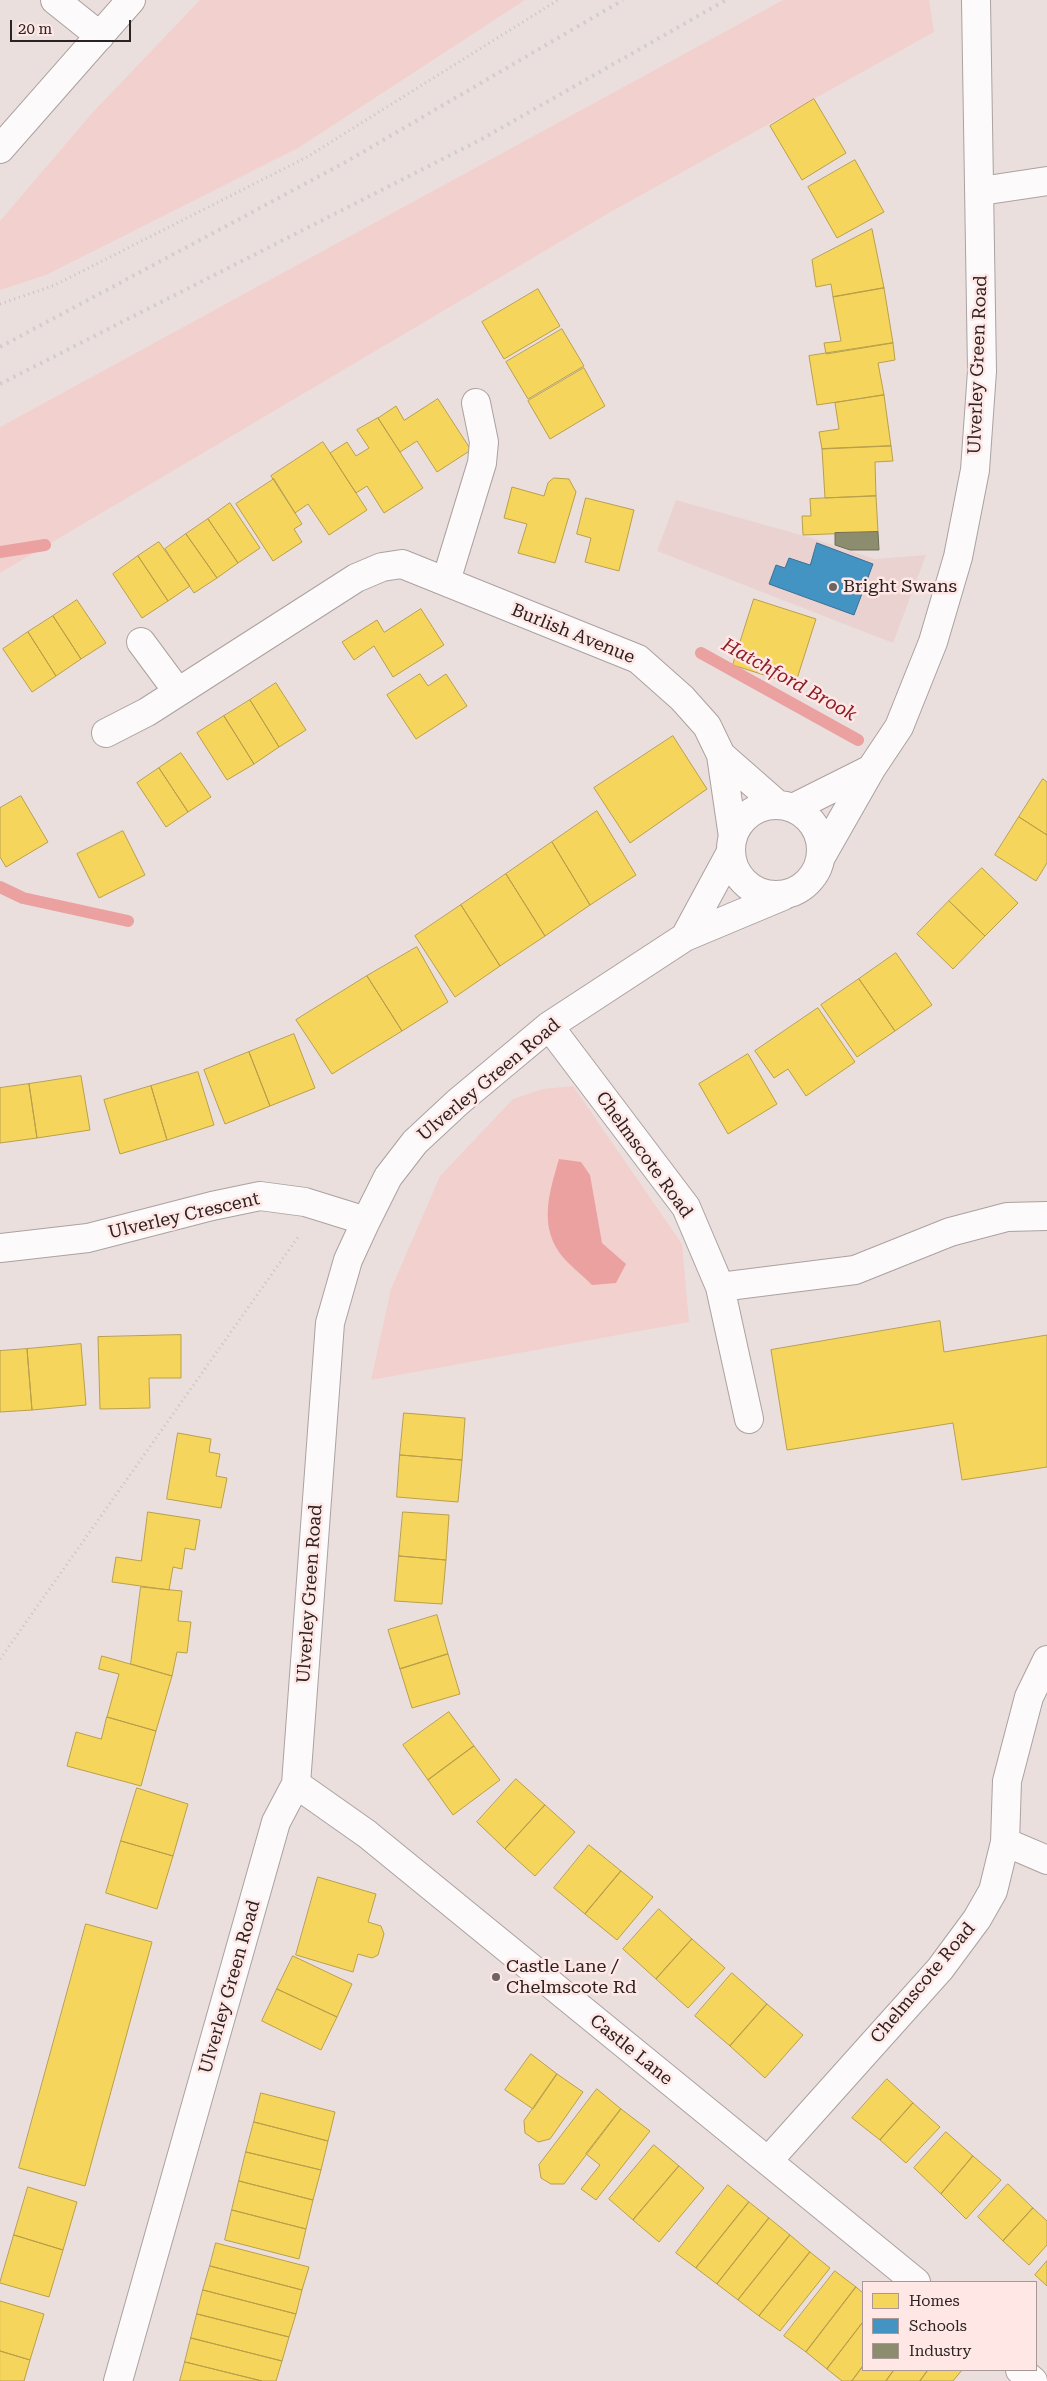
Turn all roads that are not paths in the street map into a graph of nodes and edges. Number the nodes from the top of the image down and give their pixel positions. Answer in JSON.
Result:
{"nodes":[{"id":1,"x":55,"y":0,"type":"edge"},
{"id":2,"x":132,"y":0,"type":"edge"},
{"id":3,"x":976,"y":0,"type":"edge"},
{"id":4,"x":100,"y":36,"type":"junction"},
{"id":5,"x":0,"y":148,"type":"edge"},
{"id":6,"x":1047,"y":181,"type":"edge"},
{"id":7,"x":980,"y":191,"type":"junction"},
{"id":8,"x":476,"y":403,"type":"dead end"},
{"id":9,"x":446,"y":581,"type":"junction"},
{"id":10,"x":141,"y":642,"type":"dead end"},
{"id":11,"x":178,"y":692,"type":"junction"},
{"id":12,"x":106,"y":733,"type":"dead end"},
{"id":13,"x":721,"y":754,"type":"junction"},
{"id":14,"x":871,"y":769,"type":"junction"},
{"id":15,"x":785,"y":806,"type":"junction"},
{"id":16,"x":732,"y":845,"type":"junction"},
{"id":17,"x":822,"y":856,"type":"junction"},
{"id":18,"x":783,"y":896,"type":"junction"},
{"id":19,"x":685,"y":937,"type":"junction"},
{"id":20,"x":549,"y":1026,"type":"junction"},
{"id":21,"x":1047,"y":1216,"type":"edge"},
{"id":22,"x":366,"y":1221,"type":"junction"},
{"id":23,"x":0,"y":1248,"type":"edge"},
{"id":24,"x":720,"y":1287,"type":"junction"},
{"id":25,"x":749,"y":1419,"type":"dead end"},
{"id":26,"x":1047,"y":1660,"type":"edge"},
{"id":27,"x":296,"y":1784,"type":"junction"},
{"id":28,"x":1005,"y":1842,"type":"junction"},
{"id":29,"x":1047,"y":1860,"type":"edge"},
{"id":30,"x":768,"y":2161,"type":"junction"},
{"id":31,"x":915,"y":2281,"type":"edge"},
{"id":32,"x":1021,"y":2371,"type":"edge"},
{"id":33,"x":118,"y":2381,"type":"edge"},
{"id":34,"x":1033,"y":2381,"type":"edge"}],
"edges":[{"from":1,"to":4,"type":"main road"},
{"from":2,"to":4,"type":"main road"},
{"from":3,"to":7,"type":"main road","name":"Ulverley Green Road"},
{"from":4,"to":5,"type":"main road"},
{"from":6,"to":7,"type":"main road"},
{"from":7,"to":14,"type":"main road","name":"Ulverley Green Road"},
{"from":8,"to":9,"type":"main road"},
{"from":9,"to":11,"type":"main road","name":"Burlish Avenue"},
{"from":9,"to":13,"type":"main road","name":"Burlish Avenue"},
{"from":10,"to":11,"type":"main road"},
{"from":11,"to":12,"type":"main road","name":"Burlish Avenue"},
{"from":13,"to":15,"type":"main road","name":"Burlish Avenue"},
{"from":13,"to":16,"type":"main road","name":"Burlish Avenue"},
{"from":14,"to":15,"type":"main road","name":"Ulverley Green Road"},
{"from":14,"to":17,"type":"main road","name":"Ulverley Green Road"},
{"from":15,"to":16,"type":"main road"},
{"from":15,"to":17,"type":"main road"},
{"from":16,"to":18,"type":"main road"},
{"from":16,"to":19,"type":"main road","name":"Ulverley Green Road"},
{"from":17,"to":18,"type":"main road"},
{"from":18,"to":19,"type":"main road","name":"Ulverley Green Road"},
{"from":19,"to":20,"type":"main road","name":"Ulverley Green Road"},
{"from":20,"to":22,"type":"main road","name":"Ulverley Green Road"},
{"from":20,"to":24,"type":"main road","name":"Chelmscote Road"},
{"from":21,"to":24,"type":"main road"},
{"from":22,"to":23,"type":"main road","name":"Ulverley Crescent"},
{"from":22,"to":27,"type":"main road","name":"Ulverley Green Road"},
{"from":24,"to":25,"type":"main road","name":"Chelmscote Road"},
{"from":26,"to":28,"type":"main road","name":"Chelmscote Road"},
{"from":27,"to":30,"type":"main road","name":"Castle Lane"},
{"from":27,"to":33,"type":"main road","name":"Ulverley Green Road"},
{"from":28,"to":29,"type":"main road"},
{"from":28,"to":30,"type":"main road","name":"Chelmscote Road"},
{"from":30,"to":31,"type":"main road","name":"Castle Lane"},
{"from":32,"to":34,"type":"main road"}]}
